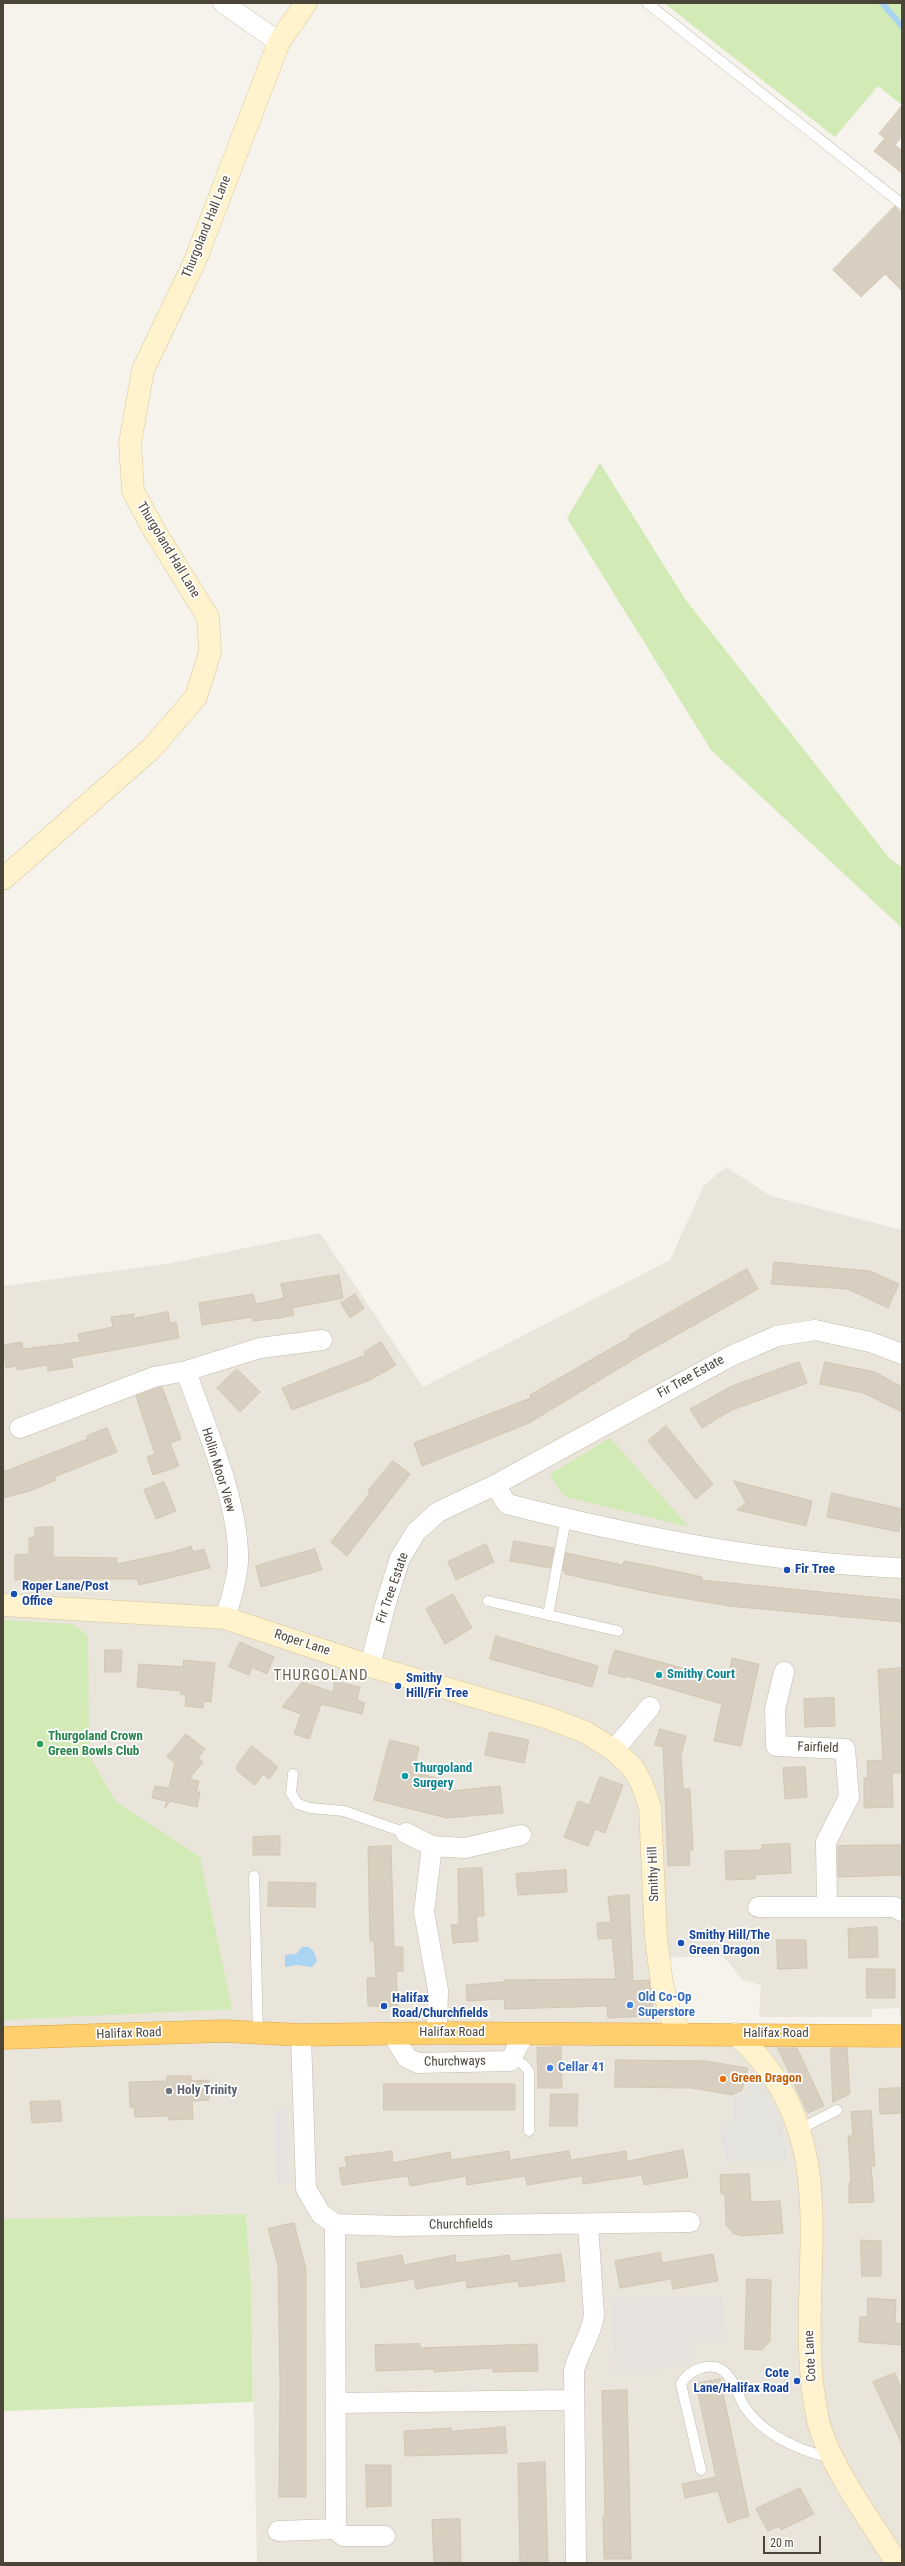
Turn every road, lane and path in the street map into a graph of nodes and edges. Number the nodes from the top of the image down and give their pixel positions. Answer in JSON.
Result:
{"nodes":[{"id":1,"x":223,"y":3,"type":"edge"},
{"id":2,"x":306,"y":3,"type":"edge"},
{"id":3,"x":647,"y":3,"type":"edge"},
{"id":4,"x":279,"y":42,"type":"junction"},
{"id":5,"x":902,"y":204,"type":"edge"},
{"id":6,"x":3,"y":879,"type":"edge"},
{"id":7,"x":322,"y":1340,"type":"dead end"},
{"id":8,"x":902,"y":1354,"type":"edge"},
{"id":9,"x":186,"y":1371,"type":"junction"},
{"id":10,"x":20,"y":1428,"type":"dead end"},
{"id":11,"x":495,"y":1485,"type":"junction"},
{"id":12,"x":566,"y":1519,"type":"junction"},
{"id":13,"x":902,"y":1568,"type":"edge"},
{"id":14,"x":488,"y":1601,"type":"dead end"},
{"id":15,"x":3,"y":1604,"type":"edge"},
{"id":16,"x":548,"y":1615,"type":"junction"},
{"id":17,"x":225,"y":1618,"type":"junction"},
{"id":18,"x":618,"y":1631,"type":"dead end"},
{"id":19,"x":370,"y":1666,"type":"junction"},
{"id":20,"x":784,"y":1672,"type":"dead end"},
{"id":21,"x":650,"y":1708,"type":"dead end"},
{"id":22,"x":590,"y":1735,"type":"joint"},
{"id":23,"x":614,"y":1750,"type":"junction"},
{"id":24,"x":293,"y":1774,"type":"dead end"},
{"id":25,"x":406,"y":1833,"type":"joint"},
{"id":26,"x":521,"y":1835,"type":"dead end"},
{"id":27,"x":432,"y":1846,"type":"junction"},
{"id":28,"x":254,"y":1876,"type":"dead end"},
{"id":29,"x":758,"y":1907,"type":"dead end"},
{"id":30,"x":827,"y":1907,"type":"junction"},
{"id":31,"x":902,"y":1911,"type":"edge"},
{"id":32,"x":437,"y":2033,"type":"junction"},
{"id":33,"x":525,"y":2033,"type":"junction"},
{"id":34,"x":258,"y":2034,"type":"junction"},
{"id":35,"x":392,"y":2034,"type":"junction"},
{"id":36,"x":682,"y":2034,"type":"junction"},
{"id":37,"x":736,"y":2034,"type":"junction"},
{"id":38,"x":301,"y":2035,"type":"junction"},
{"id":39,"x":902,"y":2036,"type":"edge"},
{"id":40,"x":3,"y":2038,"type":"edge"},
{"id":41,"x":510,"y":2061,"type":"junction"},
{"id":42,"x":838,"y":2110,"type":"dead end"},
{"id":43,"x":800,"y":2128,"type":"junction"},
{"id":44,"x":529,"y":2131,"type":"dead end"},
{"id":45,"x":690,"y":2222,"type":"dead end"},
{"id":46,"x":335,"y":2224,"type":"junction"},
{"id":47,"x":588,"y":2224,"type":"junction"},
{"id":48,"x":573,"y":2400,"type":"junction"},
{"id":49,"x":337,"y":2403,"type":"junction"},
{"id":50,"x":833,"y":2459,"type":"junction"},
{"id":51,"x":701,"y":2470,"type":"dead end"},
{"id":52,"x":336,"y":2529,"type":"junction"},
{"id":53,"x":278,"y":2531,"type":"dead end"},
{"id":54,"x":385,"y":2536,"type":"dead end"},
{"id":55,"x":576,"y":2563,"type":"edge"},
{"id":56,"x":897,"y":2563,"type":"edge"}],
"edges":[{"from":1,"to":4,"type":"street"},
{"from":2,"to":4,"type":"street","name":"Thurgoland Hall Lane"},
{"from":3,"to":5,"type":"lane"},
{"from":4,"to":6,"type":"street","name":"Thurgoland Hall Lane"},
{"from":7,"to":9,"type":"street"},
{"from":8,"to":11,"type":"street","name":"Fir Tree Estate"},
{"from":9,"to":10,"type":"street"},
{"from":9,"to":17,"type":"street","name":"Hollin Moor View"},
{"from":11,"to":12,"type":"street"},
{"from":11,"to":19,"type":"street","name":"Fir Tree Estate"},
{"from":12,"to":13,"type":"street"},
{"from":12,"to":16,"type":"lane"},
{"from":14,"to":16,"type":"lane"},
{"from":15,"to":17,"type":"street","name":"Roper Lane"},
{"from":16,"to":18,"type":"lane"},
{"from":17,"to":19,"type":"street","name":"Roper Lane"},
{"from":19,"to":22,"type":"street","name":"Roper Lane"},
{"from":20,"to":30,"type":"street","name":"Fairfield"},
{"from":21,"to":23,"type":"street"},
{"from":22,"to":23,"type":"street","name":"Smithy Hill"},
{"from":23,"to":36,"type":"street","name":"Smithy Hill"},
{"from":24,"to":25,"type":"lane"},
{"from":25,"to":27,"type":"street"},
{"from":26,"to":27,"type":"street"},
{"from":27,"to":32,"type":"street"},
{"from":28,"to":34,"type":"lane"},
{"from":29,"to":30,"type":"street"},
{"from":30,"to":31,"type":"street"},
{"from":32,"to":33,"type":"highway","name":"Halifax Road"},
{"from":32,"to":35,"type":"highway","name":"Halifax Road"},
{"from":33,"to":36,"type":"highway","name":"Halifax Road"},
{"from":33,"to":41,"type":"street"},
{"from":34,"to":38,"type":"highway","name":"Halifax Road"},
{"from":34,"to":40,"type":"highway","name":"Halifax Road"},
{"from":35,"to":38,"type":"highway","name":"Halifax Road"},
{"from":35,"to":41,"type":"street","name":"Churchways"},
{"from":36,"to":37,"type":"highway","name":"Halifax Road"},
{"from":37,"to":39,"type":"highway","name":"Halifax Road"},
{"from":37,"to":43,"type":"street","name":"Cote Lane"},
{"from":38,"to":46,"type":"street"},
{"from":41,"to":44,"type":"lane","name":"Churchways"},
{"from":42,"to":43,"type":"lane"},
{"from":43,"to":50,"type":"street","name":"Cote Lane"},
{"from":45,"to":47,"type":"street","name":"Churchfields"},
{"from":46,"to":47,"type":"street","name":"Churchfields"},
{"from":46,"to":49,"type":"street"},
{"from":47,"to":48,"type":"street"},
{"from":48,"to":49,"type":"street"},
{"from":48,"to":55,"type":"street"},
{"from":49,"to":52,"type":"street"},
{"from":50,"to":51,"type":"lane"},
{"from":50,"to":56,"type":"street","name":"Cote Lane"},
{"from":52,"to":53,"type":"street"},
{"from":52,"to":54,"type":"street"}]}
